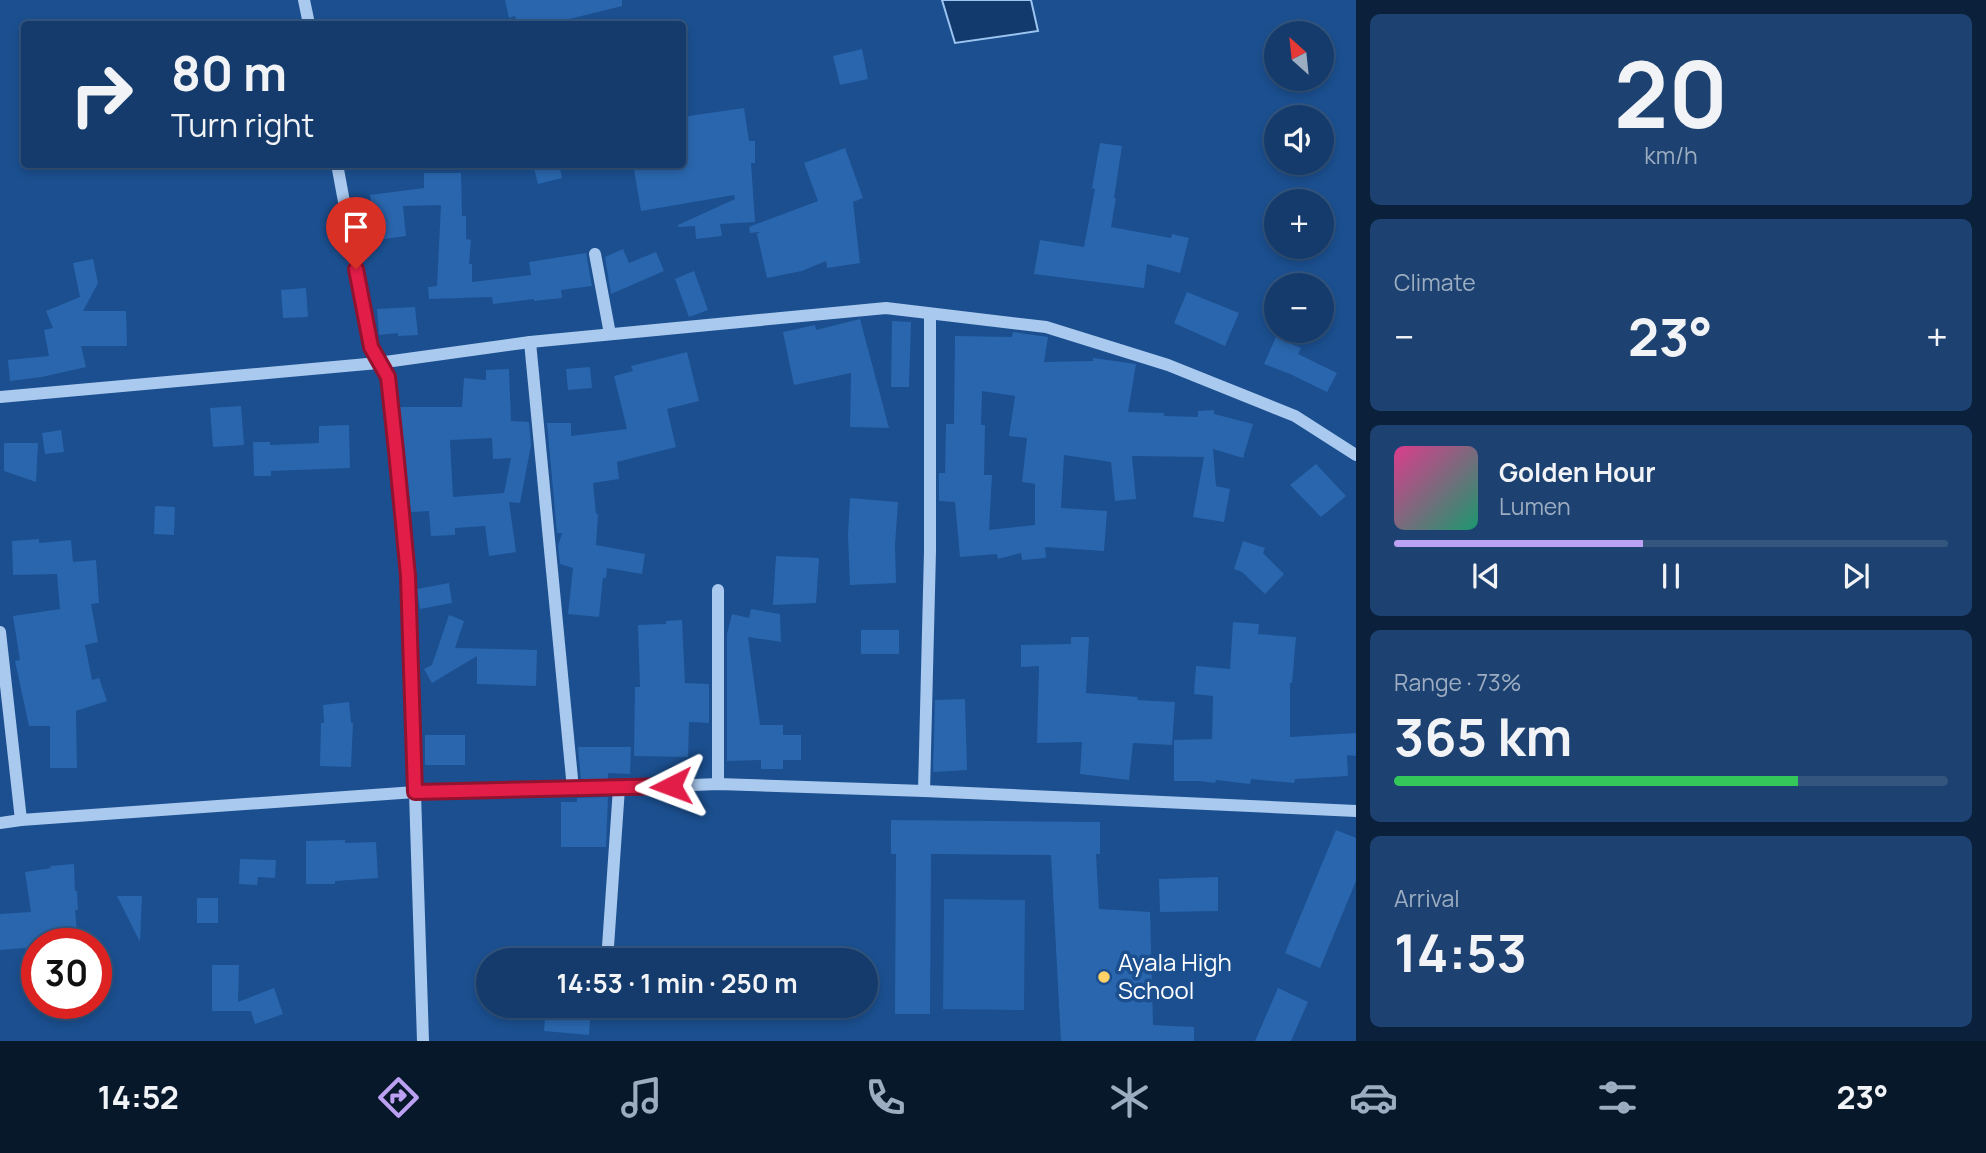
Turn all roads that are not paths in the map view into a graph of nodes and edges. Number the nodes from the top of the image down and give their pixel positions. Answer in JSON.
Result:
{"nodes":[{"id":1,"x":304,"y":0,"type":"edge"},
{"id":2,"x":308,"y":21,"type":"edge"},
{"id":3,"x":338,"y":168,"type":"edge"},
{"id":4,"x":595,"y":254,"type":"dead end"},
{"id":5,"x":930,"y":314,"type":"junction"},
{"id":6,"x":610,"y":334,"type":"junction"},
{"id":7,"x":530,"y":342,"type":"junction"},
{"id":8,"x":378,"y":363,"type":"junction"},
{"id":9,"x":0,"y":397,"type":"edge"},
{"id":10,"x":1356,"y":455,"type":"edge"},
{"id":11,"x":718,"y":590,"type":"dead end"},
{"id":12,"x":0,"y":632,"type":"edge"},
{"id":13,"x":718,"y":784,"type":"junction"},
{"id":14,"x":619,"y":788,"type":"junction"},
{"id":15,"x":572,"y":789,"type":"junction"},
{"id":16,"x":924,"y":790,"type":"junction"},
{"id":17,"x":415,"y":792,"type":"junction"},
{"id":18,"x":1356,"y":811,"type":"edge"},
{"id":19,"x":21,"y":820,"type":"junction"},
{"id":20,"x":0,"y":823,"type":"edge"},
{"id":21,"x":608,"y":948,"type":"edge"},
{"id":22,"x":423,"y":1041,"type":"edge"}],
"edges":[{"from":1,"to":2,"type":"street"},
{"from":3,"to":8,"type":"street"},
{"from":4,"to":6,"type":"street"},
{"from":5,"to":6,"type":"street"},
{"from":5,"to":10,"type":"street"},
{"from":5,"to":16,"type":"street"},
{"from":6,"to":7,"type":"street"},
{"from":7,"to":8,"type":"street"},
{"from":7,"to":15,"type":"street"},
{"from":8,"to":9,"type":"street"},
{"from":8,"to":17,"type":"street"},
{"from":11,"to":13,"type":"street"},
{"from":12,"to":19,"type":"street"},
{"from":13,"to":14,"type":"street"},
{"from":13,"to":16,"type":"street"},
{"from":14,"to":15,"type":"street"},
{"from":14,"to":21,"type":"street"},
{"from":15,"to":17,"type":"street"},
{"from":16,"to":18,"type":"street"},
{"from":17,"to":19,"type":"street"},
{"from":17,"to":22,"type":"street"},
{"from":19,"to":20,"type":"street"}]}
